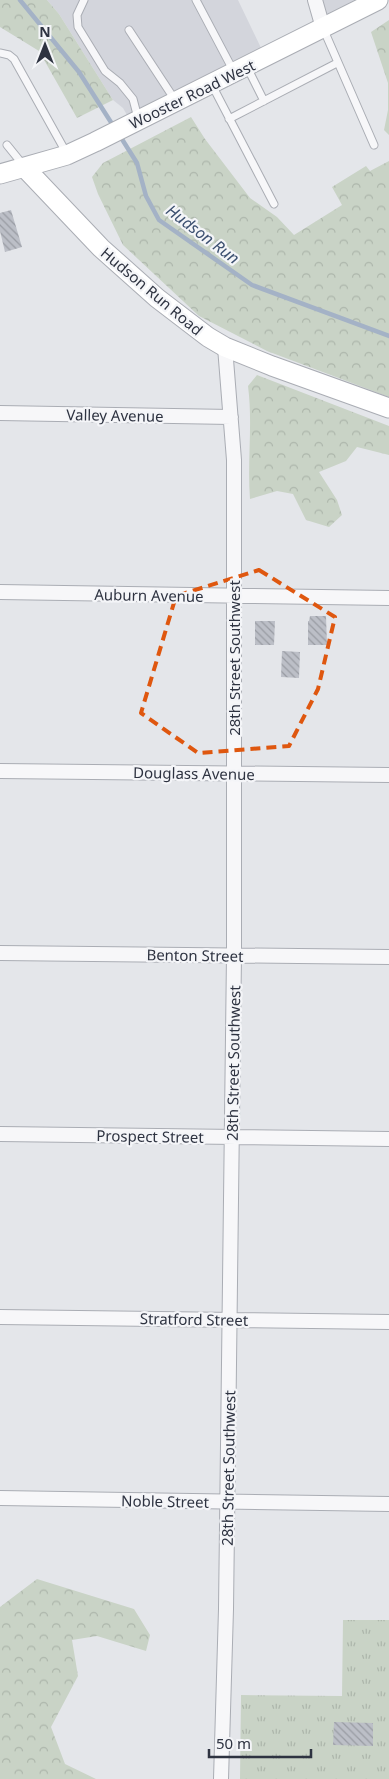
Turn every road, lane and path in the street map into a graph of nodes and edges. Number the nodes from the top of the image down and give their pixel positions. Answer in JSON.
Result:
{"nodes":[{"id":1,"x":84,"y":0,"type":"edge"},
{"id":2,"x":196,"y":0,"type":"edge"},
{"id":3,"x":315,"y":0,"type":"edge"},
{"id":4,"x":378,"y":0,"type":"edge"},
{"id":5,"x":323,"y":28,"type":"junction"},
{"id":6,"x":129,"y":30,"type":"dead end"},
{"id":7,"x":0,"y":53,"type":"edge"},
{"id":8,"x":337,"y":63,"type":"junction"},
{"id":9,"x":240,"y":70,"type":"junction"},
{"id":10,"x":212,"y":84,"type":"junction"},
{"id":11,"x":264,"y":101,"type":"junction"},
{"id":12,"x":176,"y":102,"type":"junction"},
{"id":13,"x":229,"y":119,"type":"junction"},
{"id":14,"x":136,"y":122,"type":"junction"},
{"id":15,"x":7,"y":145,"type":"dead end"},
{"id":16,"x":374,"y":145,"type":"dead end"},
{"id":17,"x":67,"y":155,"type":"junction"},
{"id":18,"x":25,"y":168,"type":"junction"},
{"id":19,"x":0,"y":174,"type":"edge"},
{"id":20,"x":274,"y":204,"type":"dead end"},
{"id":21,"x":225,"y":347,"type":"junction"},
{"id":22,"x":389,"y":408,"type":"edge"},
{"id":23,"x":0,"y":413,"type":"edge"},
{"id":24,"x":230,"y":417,"type":"junction"},
{"id":25,"x":0,"y":592,"type":"edge"},
{"id":26,"x":234,"y":596,"type":"junction"},
{"id":27,"x":389,"y":598,"type":"edge"},
{"id":28,"x":0,"y":771,"type":"edge"},
{"id":29,"x":234,"y":774,"type":"junction"},
{"id":30,"x":389,"y":776,"type":"edge"},
{"id":31,"x":0,"y":953,"type":"edge"},
{"id":32,"x":234,"y":956,"type":"junction"},
{"id":33,"x":389,"y":957,"type":"edge"},
{"id":34,"x":0,"y":1134,"type":"edge"},
{"id":35,"x":233,"y":1138,"type":"junction"},
{"id":36,"x":389,"y":1139,"type":"edge"},
{"id":37,"x":0,"y":1317,"type":"edge"},
{"id":38,"x":230,"y":1320,"type":"junction"},
{"id":39,"x":389,"y":1322,"type":"edge"},
{"id":40,"x":0,"y":1498,"type":"edge"},
{"id":41,"x":227,"y":1501,"type":"junction"},
{"id":42,"x":389,"y":1504,"type":"edge"},
{"id":43,"x":221,"y":1779,"type":"edge"}],
"edges":[{"from":1,"to":14,"type":"lane"},
{"from":2,"to":9,"type":"lane"},
{"from":3,"to":5,"type":"street"},
{"from":4,"to":5,"type":"main road","name":"Wooster Road West"},
{"from":5,"to":8,"type":"lane"},
{"from":5,"to":9,"type":"main road","name":"Wooster Road West"},
{"from":6,"to":12,"type":"lane"},
{"from":7,"to":17,"type":"lane"},
{"from":8,"to":11,"type":"lane"},
{"from":8,"to":16,"type":"lane"},
{"from":9,"to":10,"type":"main road","name":"Wooster Road West"},
{"from":9,"to":11,"type":"lane"},
{"from":10,"to":12,"type":"main road","name":"Wooster Road West"},
{"from":10,"to":13,"type":"lane"},
{"from":11,"to":13,"type":"lane"},
{"from":12,"to":14,"type":"main road","name":"Wooster Road West"},
{"from":13,"to":20,"type":"lane"},
{"from":14,"to":17,"type":"main road","name":"Wooster Road West"},
{"from":15,"to":18,"type":"lane"},
{"from":17,"to":18,"type":"main road","name":"Wooster Road West"},
{"from":18,"to":19,"type":"main road","name":"Wooster Road West"},
{"from":18,"to":21,"type":"main road","name":"Hudson Run Road"},
{"from":21,"to":22,"type":"main road","name":"Hudson Run Road"},
{"from":21,"to":24,"type":"street","name":"28th Street Southwest"},
{"from":23,"to":24,"type":"street","name":"Valley Avenue"},
{"from":24,"to":26,"type":"street","name":"28th Street Southwest"},
{"from":25,"to":26,"type":"street","name":"Auburn Avenue"},
{"from":26,"to":27,"type":"street","name":"Auburn Avenue"},
{"from":26,"to":29,"type":"street","name":"28th Street Southwest"},
{"from":28,"to":29,"type":"street","name":"Douglass Avenue"},
{"from":29,"to":30,"type":"street","name":"Douglass Avenue"},
{"from":29,"to":32,"type":"street","name":"28th Street Southwest"},
{"from":31,"to":32,"type":"street","name":"Benton Street"},
{"from":32,"to":33,"type":"street","name":"Benton Street"},
{"from":32,"to":35,"type":"street","name":"28th Street Southwest"},
{"from":34,"to":35,"type":"street","name":"Prospect Street"},
{"from":35,"to":36,"type":"street","name":"Prospect Street"},
{"from":35,"to":38,"type":"street","name":"28th Street Southwest"},
{"from":37,"to":38,"type":"street","name":"Stratford Street"},
{"from":38,"to":39,"type":"street","name":"Stratford Street"},
{"from":38,"to":41,"type":"street","name":"28th Street Southwest"},
{"from":40,"to":41,"type":"street","name":"Noble Street"},
{"from":41,"to":42,"type":"street","name":"Noble Street"},
{"from":41,"to":43,"type":"street","name":"28th Street Southwest"}]}
